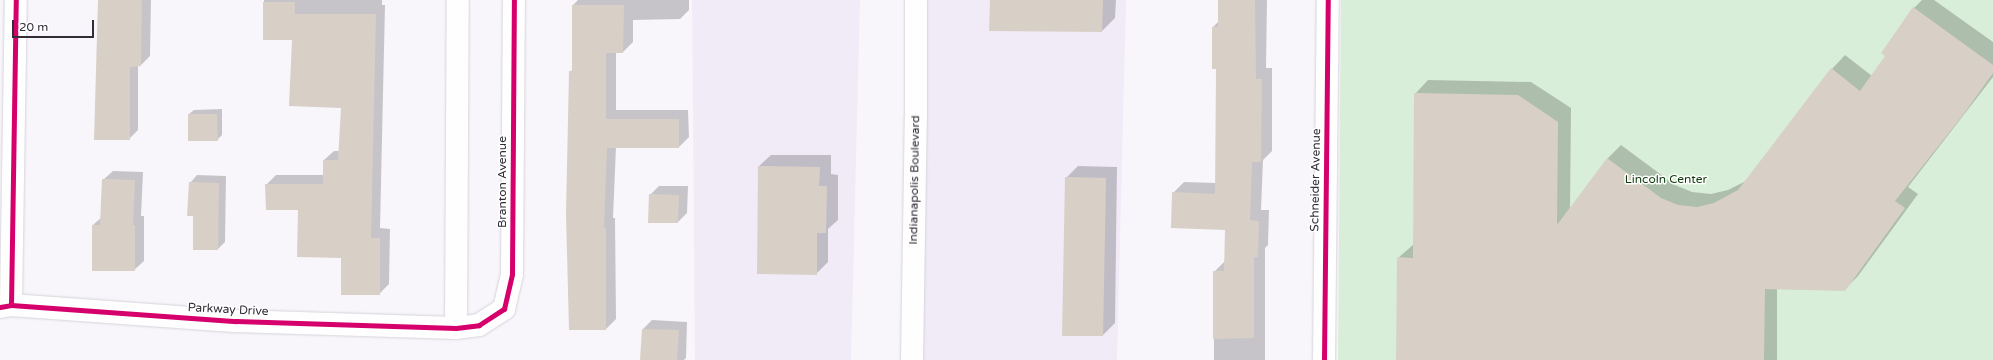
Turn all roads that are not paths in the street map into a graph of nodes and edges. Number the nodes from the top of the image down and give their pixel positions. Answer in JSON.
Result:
{"nodes":[{"id":1,"x":16,"y":0,"type":"edge"},
{"id":2,"x":458,"y":0,"type":"edge"},
{"id":3,"x":514,"y":0,"type":"edge"},
{"id":4,"x":916,"y":0,"type":"edge"},
{"id":5,"x":1328,"y":0,"type":"edge"},
{"id":6,"x":5,"y":306,"type":"edge"},
{"id":7,"x":456,"y":328,"type":"junction"},
{"id":8,"x":912,"y":360,"type":"edge"},
{"id":9,"x":1324,"y":360,"type":"edge"}],
"edges":[{"from":1,"to":6,"type":"main road"},
{"from":2,"to":7,"type":"main road"},
{"from":3,"to":7,"type":"main road","name":"Branton Avenue"},
{"from":4,"to":8,"type":"main road","name":"Indianapolis Boulevard"},
{"from":5,"to":9,"type":"main road","name":"Schneider Avenue"},
{"from":6,"to":7,"type":"main road","name":"Parkway Drive"}]}
